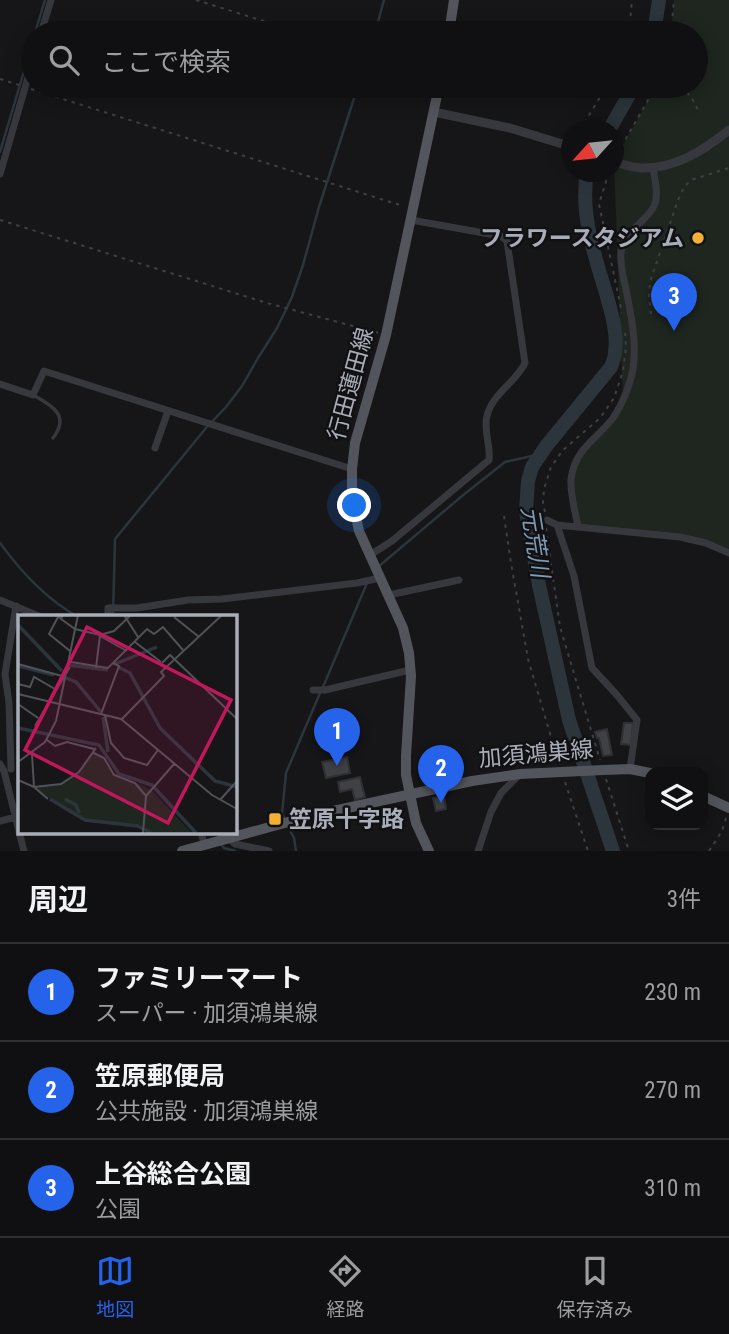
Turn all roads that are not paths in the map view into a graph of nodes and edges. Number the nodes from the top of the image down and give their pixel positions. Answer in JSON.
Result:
{"nodes":[{"id":1,"x":51,"y":0,"type":"edge"},
{"id":2,"x":454,"y":0,"type":"edge"},
{"id":3,"x":45,"y":21,"type":"edge"},
{"id":4,"x":451,"y":21,"type":"edge"},
{"id":5,"x":22,"y":98,"type":"edge"},
{"id":6,"x":436,"y":98,"type":"edge"},
{"id":7,"x":433,"y":112,"type":"junction"},
{"id":8,"x":729,"y":130,"type":"edge"},
{"id":9,"x":561,"y":144,"type":"edge"},
{"id":10,"x":624,"y":164,"type":"edge"},
{"id":11,"x":653,"y":167,"type":"junction"},
{"id":12,"x":0,"y":174,"type":"edge"},
{"id":13,"x":411,"y":214,"type":"junction"},
{"id":14,"x":0,"y":384,"type":"edge"},
{"id":15,"x":33,"y":395,"type":"junction"},
{"id":16,"x":168,"y":411,"type":"junction"},
{"id":17,"x":53,"y":438,"type":"dead end"},
{"id":18,"x":155,"y":448,"type":"dead end"},
{"id":19,"x":352,"y":469,"type":"junction"},
{"id":20,"x":547,"y":520,"type":"road end"},
{"id":21,"x":557,"y":525,"type":"junction"},
{"id":22,"x":578,"y":526,"type":"junction"},
{"id":23,"x":729,"y":554,"type":"edge"},
{"id":24,"x":370,"y":555,"type":"junction"},
{"id":25,"x":380,"y":578,"type":"junction"},
{"id":26,"x":459,"y":580,"type":"dead end"},
{"id":27,"x":389,"y":595,"type":"junction"},
{"id":28,"x":0,"y":600,"type":"edge"},
{"id":29,"x":16,"y":606,"type":"junction"},
{"id":30,"x":36,"y":615,"type":"edge"},
{"id":31,"x":108,"y":615,"type":"edge"},
{"id":32,"x":410,"y":670,"type":"junction"},
{"id":33,"x":313,"y":690,"type":"dead end"},
{"id":34,"x":9,"y":768,"type":"edge"},
{"id":35,"x":630,"y":769,"type":"junction"},
{"id":36,"x":645,"y":772,"type":"edge"},
{"id":37,"x":520,"y":774,"type":"junction"},
{"id":38,"x":409,"y":794,"type":"junction"},
{"id":39,"x":708,"y":798,"type":"edge"},
{"id":40,"x":729,"y":808,"type":"edge"},
{"id":41,"x":16,"y":817,"type":"junction"},
{"id":42,"x":0,"y":821,"type":"edge"},
{"id":43,"x":18,"y":826,"type":"edge"},
{"id":44,"x":20,"y":834,"type":"edge"},
{"id":45,"x":202,"y":834,"type":"edge"},
{"id":46,"x":228,"y":838,"type":"junction"},
{"id":47,"x":204,"y":844,"type":"junction"},
{"id":48,"x":24,"y":851,"type":"edge"},
{"id":49,"x":182,"y":851,"type":"edge"},
{"id":50,"x":269,"y":851,"type":"edge"},
{"id":51,"x":429,"y":851,"type":"edge"},
{"id":52,"x":478,"y":851,"type":"edge"}],
"edges":[{"from":1,"to":3,"type":"street"},
{"from":2,"to":4,"type":"main road"},
{"from":5,"to":12,"type":"street"},
{"from":6,"to":7,"type":"main road","name":"行田蓮田線"},
{"from":7,"to":9,"type":"street"},
{"from":7,"to":13,"type":"main road","name":"行田蓮田線"},
{"from":8,"to":11,"type":"street"},
{"from":10,"to":11,"type":"street"},
{"from":11,"to":22,"type":"street"},
{"from":13,"to":19,"type":"main road","name":"行田蓮田線"},
{"from":13,"to":24,"type":"street"},
{"from":14,"to":15,"type":"street"},
{"from":15,"to":16,"type":"street"},
{"from":15,"to":17,"type":"lane"},
{"from":16,"to":18,"type":"street"},
{"from":16,"to":19,"type":"street"},
{"from":19,"to":24,"type":"main road","name":"行田蓮田線"},
{"from":20,"to":21,"type":"street"},
{"from":21,"to":22,"type":"street"},
{"from":21,"to":35,"type":"street"},
{"from":22,"to":23,"type":"street"},
{"from":24,"to":25,"type":"main road","name":"行田蓮田線"},
{"from":25,"to":27,"type":"main road","name":"行田蓮田線"},
{"from":25,"to":31,"type":"street"},
{"from":26,"to":27,"type":"street"},
{"from":27,"to":32,"type":"main road","name":"行田蓮田線"},
{"from":28,"to":29,"type":"street"},
{"from":29,"to":30,"type":"street"},
{"from":29,"to":34,"type":"street"},
{"from":32,"to":33,"type":"street"},
{"from":32,"to":38,"type":"main road","name":"行田蓮田線"},
{"from":34,"to":41,"type":"street"},
{"from":35,"to":36,"type":"main road","name":"加須鴻巣線"},
{"from":35,"to":37,"type":"main road","name":"加須鴻巣線"},
{"from":37,"to":38,"type":"main road","name":"加須鴻巣線"},
{"from":37,"to":52,"type":"street"},
{"from":38,"to":46,"type":"main road","name":"加須鴻巣線"},
{"from":38,"to":51,"type":"main road","name":"行田蓮田線"},
{"from":39,"to":40,"type":"main road"},
{"from":41,"to":42,"type":"street"},
{"from":41,"to":43,"type":"street"},
{"from":44,"to":48,"type":"street"},
{"from":45,"to":47,"type":"street"},
{"from":46,"to":47,"type":"main road","name":"加須鴻巣線"},
{"from":46,"to":50,"type":"street"},
{"from":47,"to":49,"type":"main road","name":"加須鴻巣線"}]}
